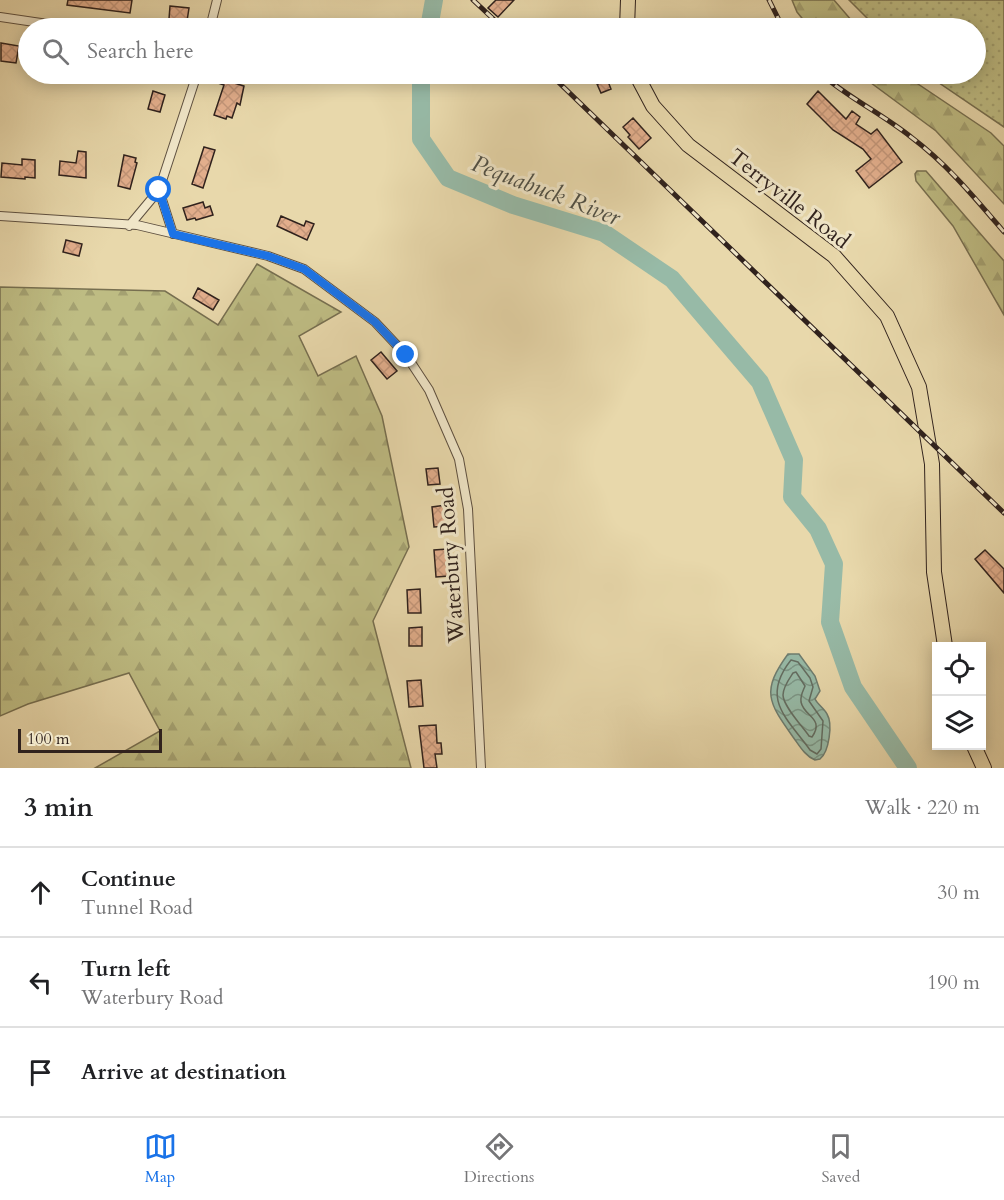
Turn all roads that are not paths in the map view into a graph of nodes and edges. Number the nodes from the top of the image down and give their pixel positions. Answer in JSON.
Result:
{"nodes":[{"id":1,"x":217,"y":0,"type":"edge"},
{"id":2,"x":628,"y":0,"type":"edge"},
{"id":3,"x":0,"y":17,"type":"edge"},
{"id":4,"x":212,"y":18,"type":"edge"},
{"id":5,"x":627,"y":18,"type":"edge"},
{"id":6,"x":18,"y":20,"type":"edge"},
{"id":7,"x":194,"y":84,"type":"edge"},
{"id":8,"x":641,"y":84,"type":"edge"},
{"id":9,"x":159,"y":190,"type":"junction"},
{"id":10,"x":0,"y":216,"type":"edge"},
{"id":11,"x":133,"y":226,"type":"junction"},
{"id":12,"x":173,"y":234,"type":"junction"},
{"id":13,"x":944,"y":642,"type":"edge"},
{"id":14,"x":976,"y":750,"type":"edge"},
{"id":15,"x":481,"y":768,"type":"edge"},
{"id":16,"x":984,"y":768,"type":"edge"}],
"edges":[{"from":1,"to":4,"type":"street"},
{"from":2,"to":5,"type":"highway"},
{"from":3,"to":6,"type":"street"},
{"from":7,"to":9,"type":"street"},
{"from":8,"to":13,"type":"highway","name":"Terryville Road"},
{"from":9,"to":11,"type":"street"},
{"from":9,"to":12,"type":"street"},
{"from":10,"to":11,"type":"street","name":"Waterbury Road"},
{"from":11,"to":12,"type":"street","name":"Waterbury Road"},
{"from":12,"to":15,"type":"street","name":"Waterbury Road"},
{"from":14,"to":16,"type":"highway"}]}
